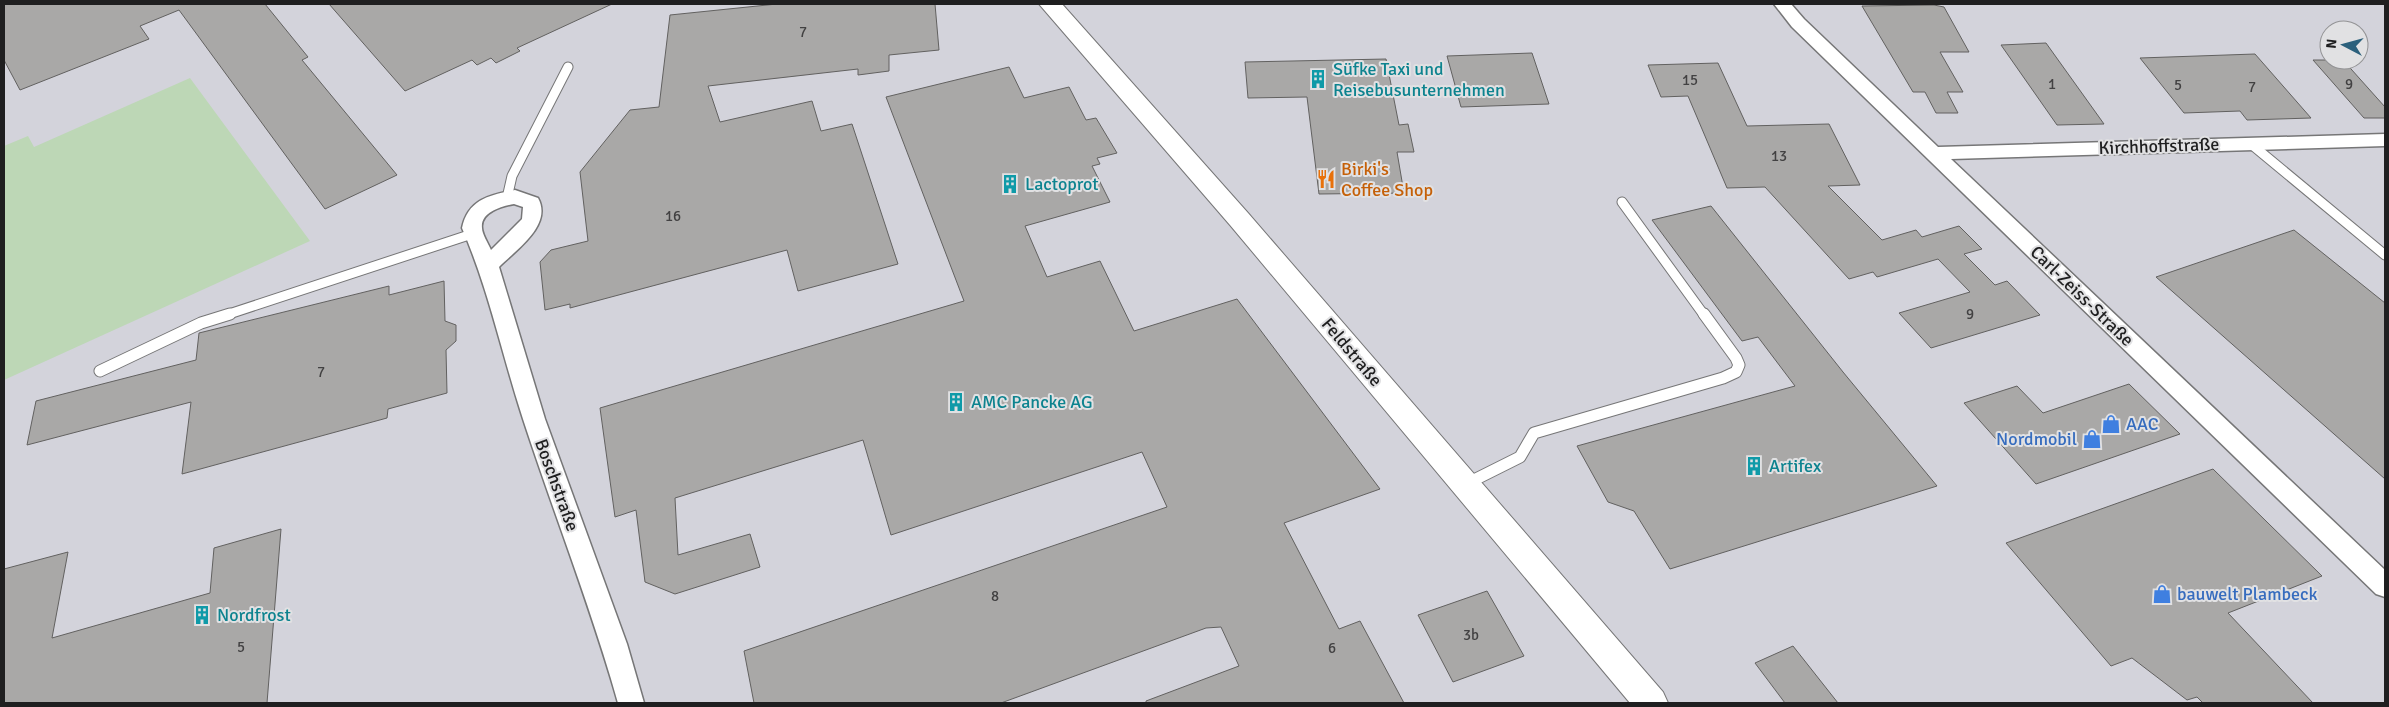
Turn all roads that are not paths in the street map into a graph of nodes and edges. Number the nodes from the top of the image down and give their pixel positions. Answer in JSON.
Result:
{"nodes":[{"id":1,"x":1050,"y":4,"type":"edge"},
{"id":2,"x":1782,"y":4,"type":"edge"},
{"id":3,"x":568,"y":68,"type":"dead end"},
{"id":4,"x":2385,"y":140,"type":"edge"},
{"id":5,"x":2251,"y":144,"type":"junction"},
{"id":6,"x":1933,"y":154,"type":"junction"},
{"id":7,"x":507,"y":198,"type":"junction"},
{"id":8,"x":1622,"y":202,"type":"dead end"},
{"id":9,"x":475,"y":233,"type":"junction"},
{"id":10,"x":2385,"y":255,"type":"edge"},
{"id":11,"x":488,"y":265,"type":"junction"},
{"id":12,"x":100,"y":371,"type":"dead end"},
{"id":13,"x":1465,"y":484,"type":"junction"},
{"id":14,"x":2385,"y":586,"type":"edge"},
{"id":15,"x":631,"y":703,"type":"edge"},
{"id":16,"x":1651,"y":703,"type":"edge"}],
"edges":[{"from":1,"to":13,"type":"street","name":"Feldstraße"},
{"from":2,"to":6,"type":"street","name":"Carl-Zeiss-Straße"},
{"from":3,"to":7,"type":"lane"},
{"from":4,"to":5,"type":"street","name":"Kirchhoffstraße"},
{"from":5,"to":6,"type":"street","name":"Kirchhoffstraße"},
{"from":5,"to":10,"type":"lane"},
{"from":6,"to":14,"type":"street","name":"Carl-Zeiss-Straße"},
{"from":7,"to":9,"type":"street"},
{"from":7,"to":11,"type":"street"},
{"from":8,"to":13,"type":"lane"},
{"from":9,"to":11,"type":"street","name":"Boschstraße"},
{"from":9,"to":12,"type":"lane"},
{"from":11,"to":15,"type":"street","name":"Boschstraße"},
{"from":13,"to":16,"type":"street","name":"Feldstraße"}]}
